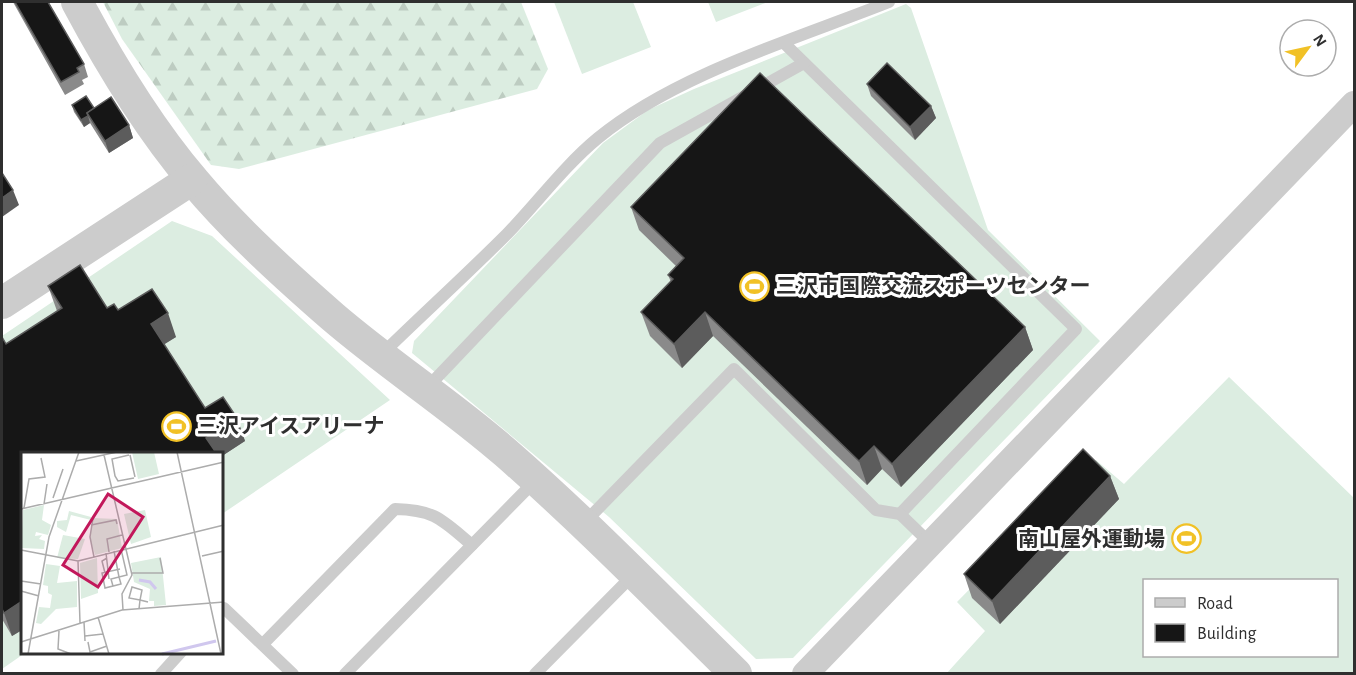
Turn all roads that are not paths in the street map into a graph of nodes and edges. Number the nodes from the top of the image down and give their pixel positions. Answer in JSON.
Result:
{"nodes":[{"id":1,"x":77,"y":2,"type":"edge"},
{"id":2,"x":890,"y":2,"type":"edge"},
{"id":3,"x":784,"y":43,"type":"junction"},
{"id":4,"x":804,"y":63,"type":"junction"},
{"id":5,"x":1354,"y":104,"type":"edge"},
{"id":6,"x":192,"y":179,"type":"junction"},
{"id":7,"x":2,"y":301,"type":"edge"},
{"id":8,"x":381,"y":355,"type":"junction"},
{"id":9,"x":425,"y":390,"type":"junction"},
{"id":10,"x":536,"y":480,"type":"junction"},
{"id":11,"x":900,"y":514,"type":"junction"},
{"id":12,"x":584,"y":522,"type":"junction"},
{"id":13,"x":472,"y":545,"type":"junction"},
{"id":14,"x":932,"y":545,"type":"junction"},
{"id":15,"x":636,"y":573,"type":"junction"},
{"id":16,"x":224,"y":608,"type":"edge"},
{"id":17,"x":263,"y":645,"type":"junction"},
{"id":18,"x":180,"y":654,"type":"edge"},
{"id":19,"x":724,"y":669,"type":"edge"},
{"id":20,"x":161,"y":674,"type":"edge"},
{"id":21,"x":293,"y":674,"type":"edge"},
{"id":22,"x":345,"y":674,"type":"edge"},
{"id":23,"x":535,"y":674,"type":"edge"},
{"id":24,"x":805,"y":674,"type":"edge"}],
"edges":[{"from":1,"to":6,"type":"street"},
{"from":2,"to":3,"type":"lane"},
{"from":3,"to":4,"type":"lane"},
{"from":3,"to":8,"type":"lane"},
{"from":4,"to":9,"type":"lane"},
{"from":4,"to":11,"type":"lane"},
{"from":5,"to":14,"type":"street"},
{"from":6,"to":7,"type":"street"},
{"from":6,"to":8,"type":"street"},
{"from":8,"to":9,"type":"street"},
{"from":9,"to":10,"type":"street"},
{"from":10,"to":12,"type":"street"},
{"from":10,"to":13,"type":"lane"},
{"from":11,"to":12,"type":"lane"},
{"from":11,"to":14,"type":"lane"},
{"from":12,"to":15,"type":"street"},
{"from":13,"to":17,"type":"lane"},
{"from":13,"to":22,"type":"lane"},
{"from":14,"to":24,"type":"street"},
{"from":15,"to":19,"type":"street"},
{"from":15,"to":23,"type":"lane"},
{"from":16,"to":17,"type":"lane"},
{"from":17,"to":21,"type":"lane"},
{"from":18,"to":20,"type":"lane"}]}
